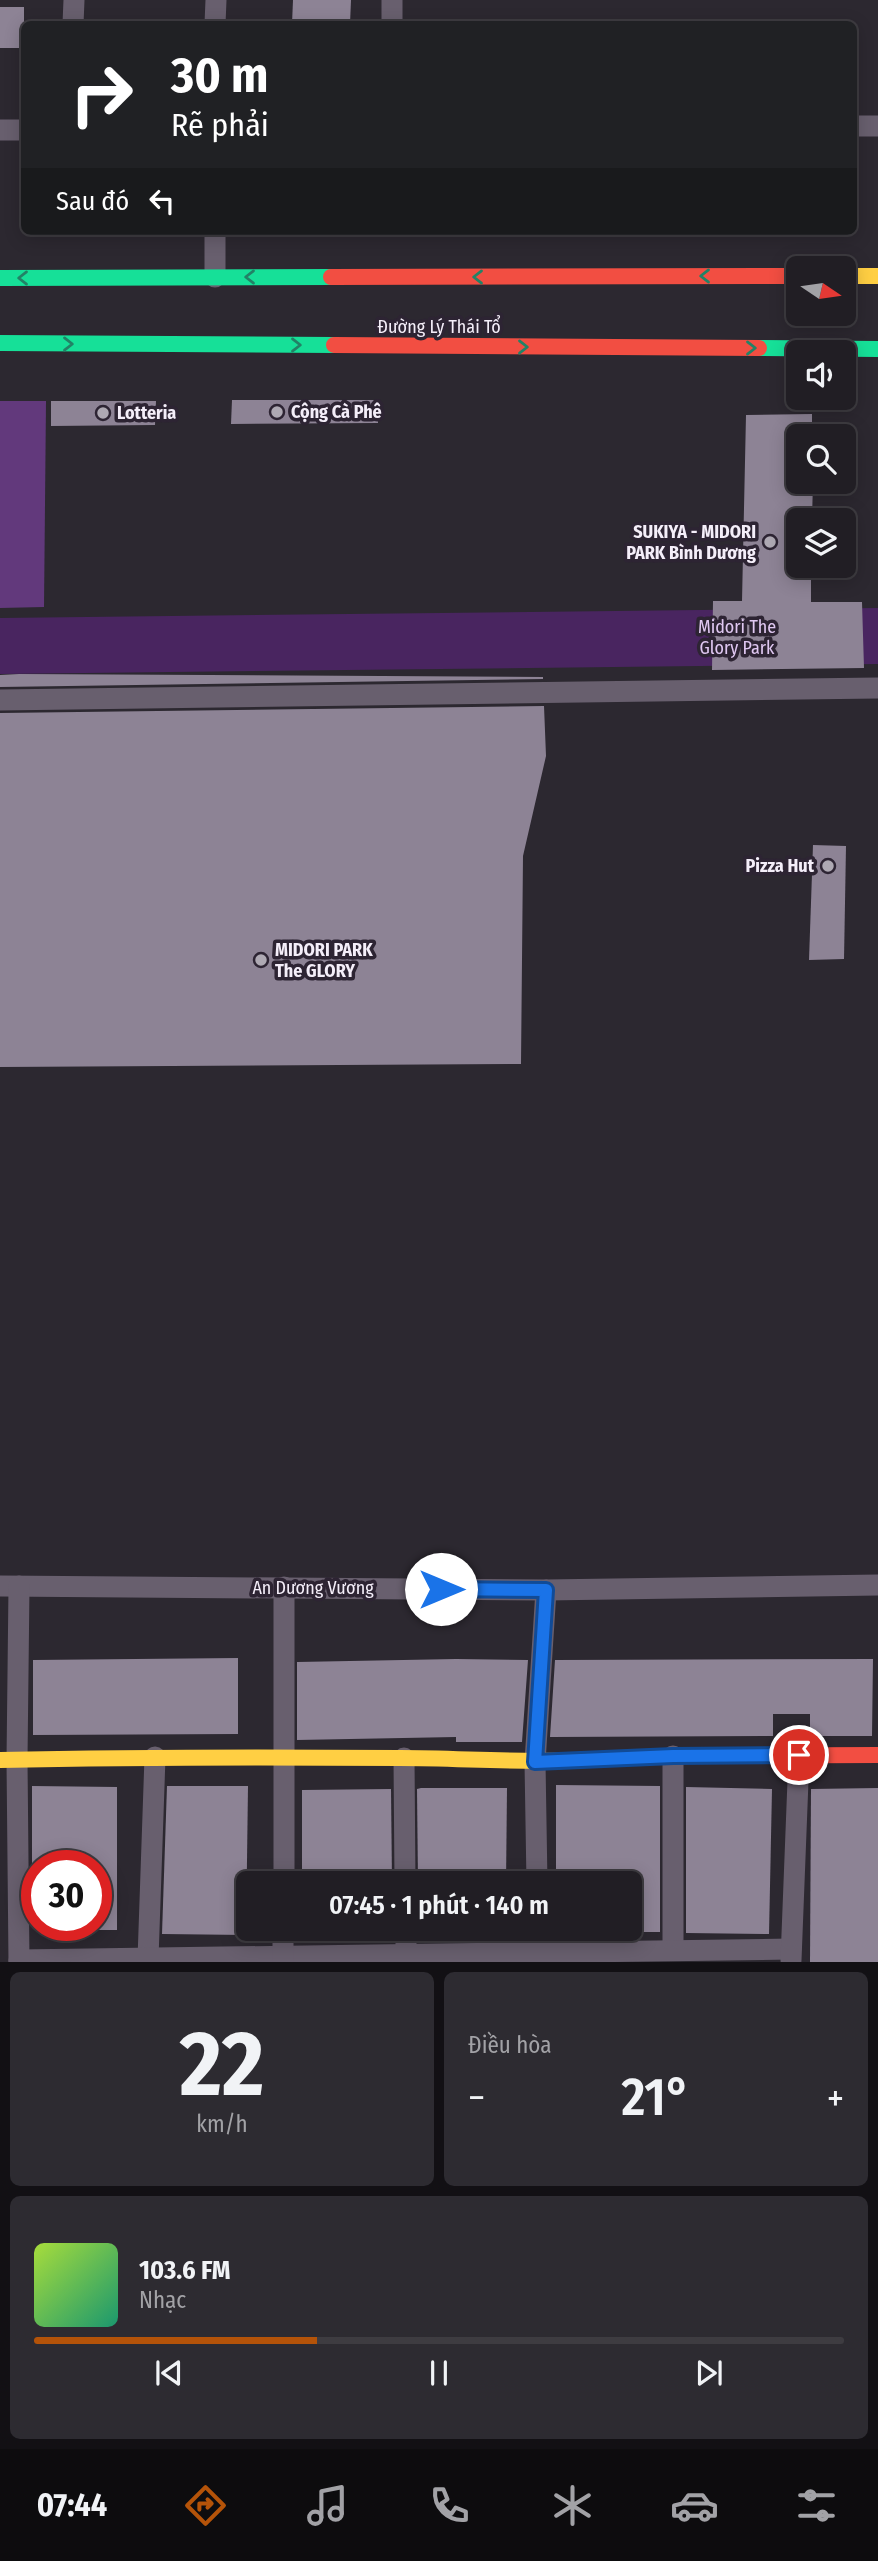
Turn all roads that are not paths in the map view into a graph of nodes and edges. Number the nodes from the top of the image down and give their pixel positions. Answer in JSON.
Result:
{"nodes":[{"id":1,"x":74,"y":0,"type":"edge"},
{"id":2,"x":215,"y":0,"type":"edge"},
{"id":3,"x":392,"y":0,"type":"edge"},
{"id":4,"x":73,"y":21,"type":"edge"},
{"id":5,"x":215,"y":21,"type":"edge"},
{"id":6,"x":392,"y":21,"type":"edge"},
{"id":7,"x":857,"y":126,"type":"edge"},
{"id":8,"x":878,"y":126,"type":"edge"},
{"id":9,"x":0,"y":130,"type":"edge"},
{"id":10,"x":21,"y":130,"type":"edge"},
{"id":11,"x":215,"y":235,"type":"edge"},
{"id":12,"x":786,"y":276,"type":"edge"},
{"id":13,"x":856,"y":276,"type":"edge"},
{"id":14,"x":878,"y":276,"type":"edge"},
{"id":15,"x":215,"y":277,"type":"junction"},
{"id":16,"x":0,"y":278,"type":"edge"},
{"id":17,"x":0,"y":344,"type":"edge"},
{"id":18,"x":878,"y":349,"type":"edge"},
{"id":19,"x":878,"y":688,"type":"edge"},
{"id":20,"x":0,"y":700,"type":"edge"},
{"id":21,"x":878,"y":1585,"type":"edge"},
{"id":22,"x":9,"y":1586,"type":"edge"},
{"id":23,"x":284,"y":1587,"type":"junction"},
{"id":24,"x":546,"y":1590,"type":"junction"},
{"id":25,"x":799,"y":1755,"type":"junction"},
{"id":26,"x":878,"y":1755,"type":"edge"},
{"id":27,"x":673,"y":1756,"type":"junction"},
{"id":28,"x":155,"y":1757,"type":"junction"},
{"id":29,"x":284,"y":1758,"type":"junction"},
{"id":30,"x":404,"y":1758,"type":"junction"},
{"id":31,"x":8,"y":1760,"type":"edge"},
{"id":32,"x":535,"y":1762,"type":"junction"},
{"id":33,"x":284,"y":1871,"type":"edge"},
{"id":34,"x":405,"y":1871,"type":"edge"},
{"id":35,"x":537,"y":1871,"type":"edge"},
{"id":36,"x":283,"y":1941,"type":"edge"},
{"id":37,"x":406,"y":1941,"type":"edge"},
{"id":38,"x":673,"y":1950,"type":"junction"},
{"id":39,"x":406,"y":1954,"type":"junction"},
{"id":40,"x":791,"y":1956,"type":"edge"},
{"id":41,"x":538,"y":1957,"type":"edge"},
{"id":42,"x":148,"y":1959,"type":"junction"},
{"id":43,"x":283,"y":1959,"type":"edge"},
{"id":44,"x":19,"y":1961,"type":"edge"}],
"edges":[{"from":1,"to":4,"type":"street"},
{"from":2,"to":5,"type":"street"},
{"from":3,"to":6,"type":"street"},
{"from":7,"to":8,"type":"street"},
{"from":9,"to":10,"type":"street"},
{"from":11,"to":15,"type":"street"},
{"from":12,"to":15,"type":"street","one_way":true},
{"from":13,"to":14,"type":"street"},
{"from":15,"to":16,"type":"street","one_way":true},
{"from":17,"to":18,"type":"street","name":"Đường Lý Thái Tổ","one_way":true},
{"from":19,"to":20,"type":"street"},
{"from":21,"to":24,"type":"street","name":"An Dương Vương"},
{"from":22,"to":23,"type":"street","name":"An Dương Vương"},
{"from":22,"to":31,"type":"street"},
{"from":23,"to":24,"type":"street","name":"An Dương Vương"},
{"from":23,"to":29,"type":"street"},
{"from":24,"to":32,"type":"street"},
{"from":25,"to":26,"type":"street"},
{"from":25,"to":27,"type":"street"},
{"from":25,"to":40,"type":"street"},
{"from":27,"to":32,"type":"street"},
{"from":27,"to":38,"type":"street"},
{"from":28,"to":29,"type":"street"},
{"from":28,"to":31,"type":"street"},
{"from":28,"to":42,"type":"street"},
{"from":29,"to":30,"type":"street"},
{"from":29,"to":33,"type":"street"},
{"from":30,"to":32,"type":"street"},
{"from":30,"to":34,"type":"street"},
{"from":31,"to":44,"type":"street"},
{"from":32,"to":35,"type":"street"},
{"from":36,"to":43,"type":"street"},
{"from":37,"to":39,"type":"street"},
{"from":38,"to":40,"type":"street"},
{"from":38,"to":41,"type":"street"},
{"from":39,"to":41,"type":"street"},
{"from":39,"to":43,"type":"street"},
{"from":42,"to":43,"type":"street"},
{"from":42,"to":44,"type":"street"}]}
